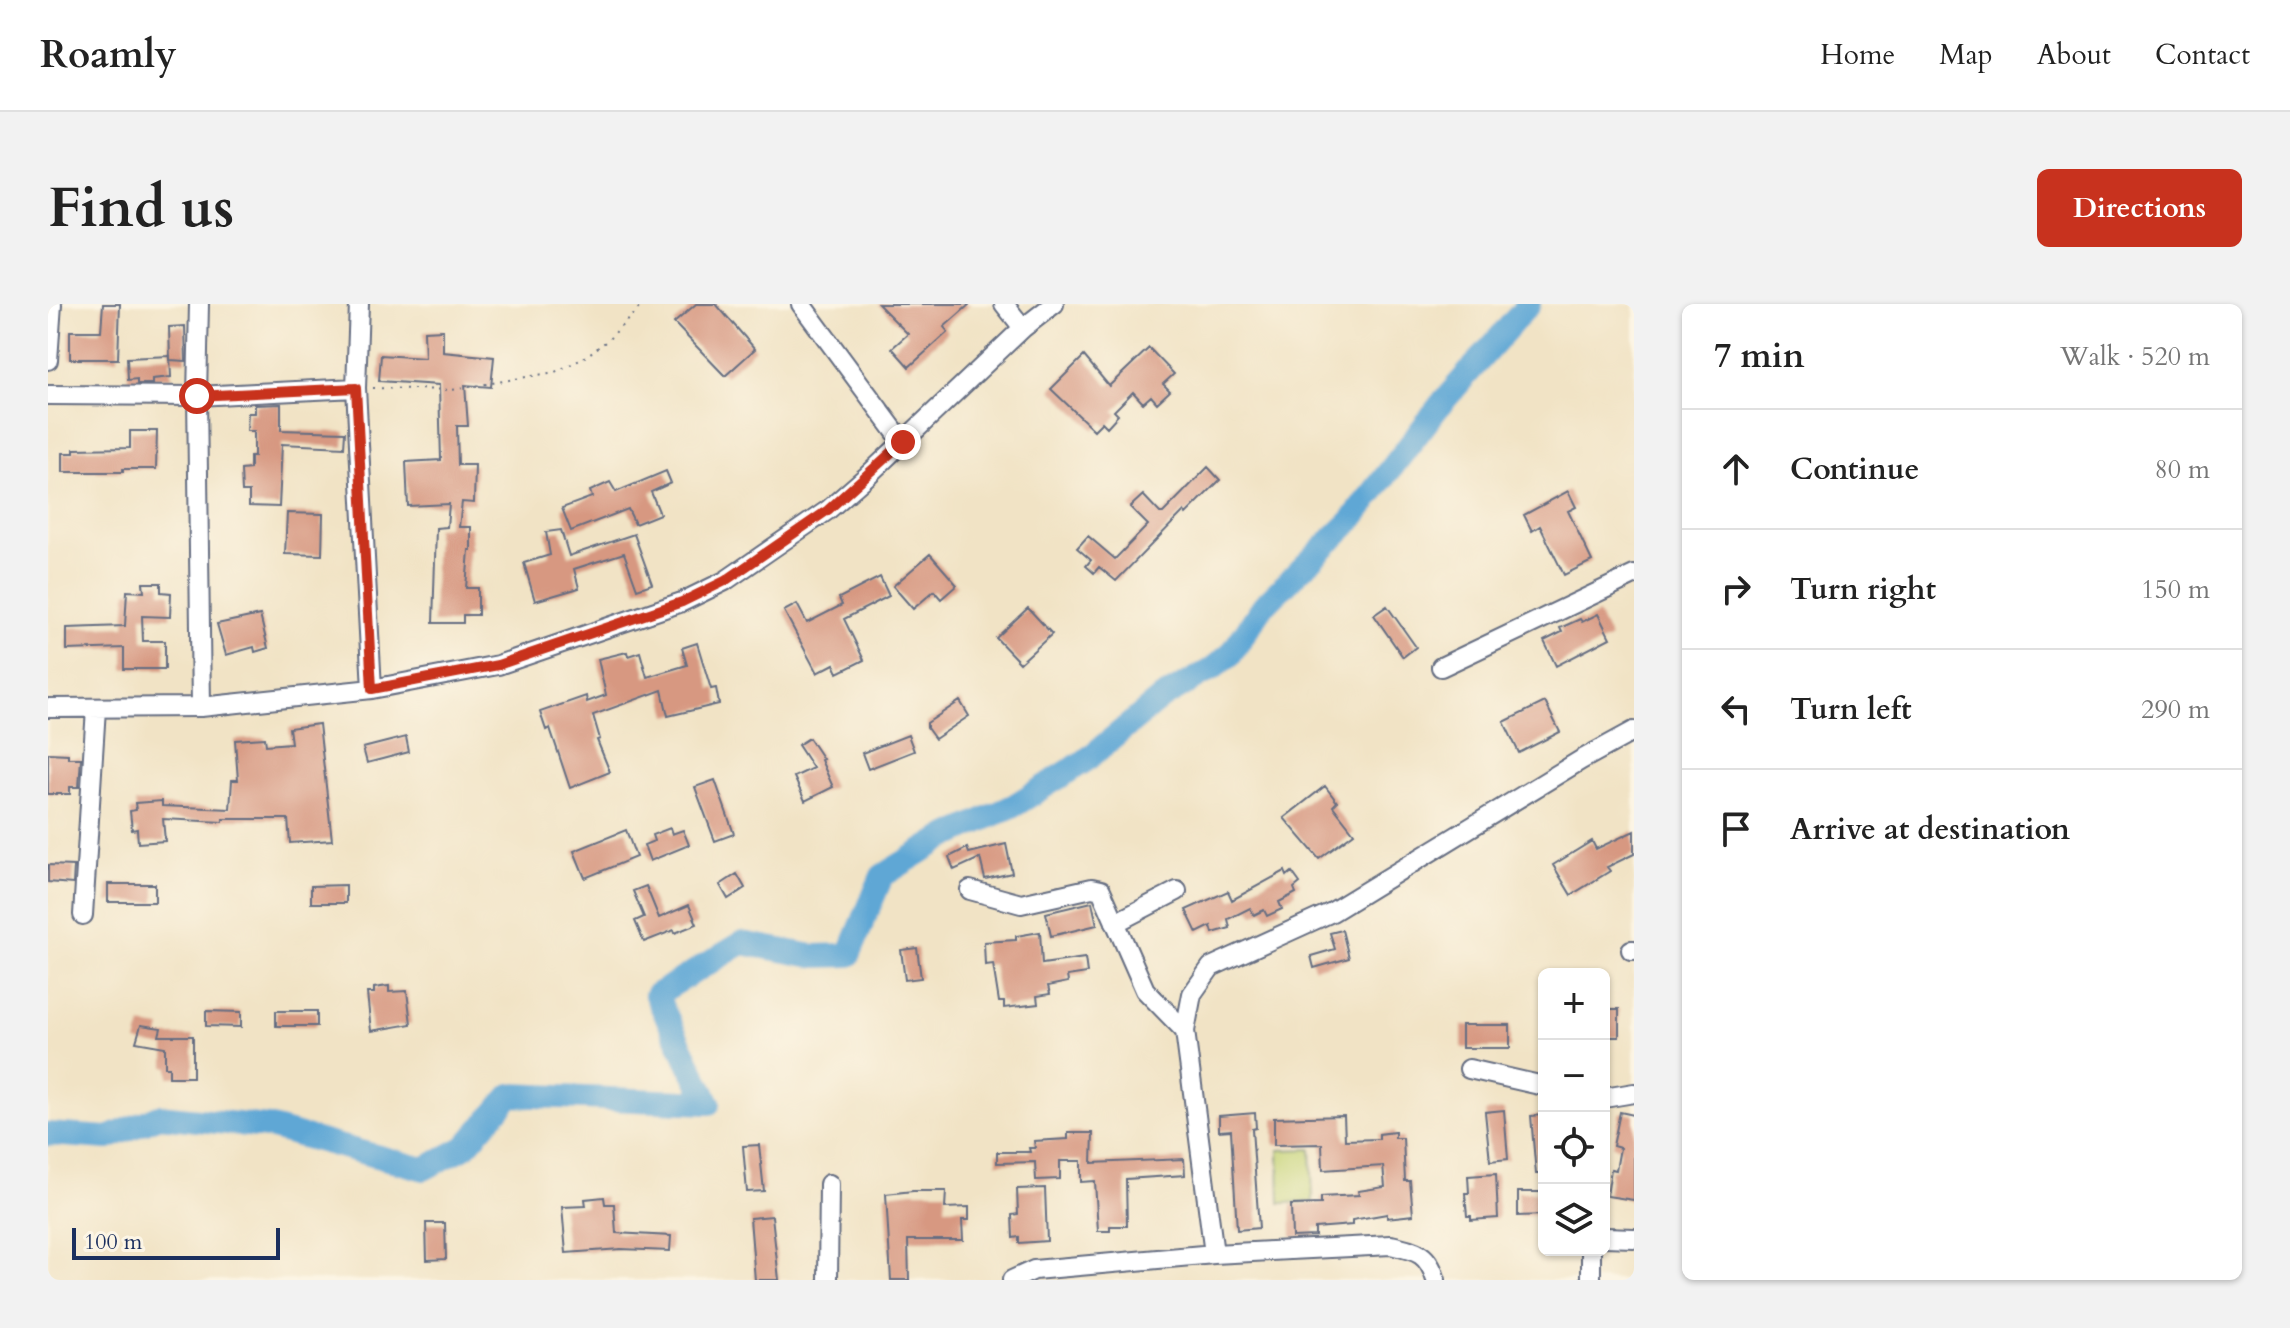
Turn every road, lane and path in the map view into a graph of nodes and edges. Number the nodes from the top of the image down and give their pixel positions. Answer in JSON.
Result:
{"nodes":[{"id":1,"x":52,"y":304,"type":"edge"},
{"id":2,"x":199,"y":304,"type":"edge"},
{"id":3,"x":359,"y":304,"type":"edge"},
{"id":4,"x":643,"y":304,"type":"edge"},
{"id":5,"x":801,"y":304,"type":"edge"},
{"id":6,"x":1004,"y":304,"type":"edge"},
{"id":7,"x":1054,"y":304,"type":"edge"},
{"id":8,"x":1023,"y":328,"type":"junction"},
{"id":9,"x":48,"y":360,"type":"edge"},
{"id":10,"x":356,"y":388,"type":"junction"},
{"id":11,"x":48,"y":395,"type":"edge"},
{"id":12,"x":197,"y":396,"type":"junction"},
{"id":13,"x":903,"y":442,"type":"junction"},
{"id":14,"x":1634,"y":575,"type":"edge"},
{"id":15,"x":1441,"y":667,"type":"dead end"},
{"id":16,"x":372,"y":689,"type":"junction"},
{"id":17,"x":201,"y":707,"type":"junction"},
{"id":18,"x":48,"y":708,"type":"edge"},
{"id":19,"x":96,"y":708,"type":"junction"},
{"id":20,"x":1634,"y":731,"type":"edge"},
{"id":21,"x":970,"y":890,"type":"dead end"},
{"id":22,"x":1177,"y":891,"type":"dead end"},
{"id":23,"x":83,"y":915,"type":"dead end"},
{"id":24,"x":1115,"y":923,"type":"junction"},
{"id":25,"x":1185,"y":1031,"type":"junction"},
{"id":26,"x":1469,"y":1069,"type":"dead end"},
{"id":27,"x":1538,"y":1085,"type":"edge"},
{"id":28,"x":1634,"y":1093,"type":"edge"},
{"id":29,"x":1610,"y":1097,"type":"edge"},
{"id":30,"x":829,"y":1184,"type":"dead end"},
{"id":31,"x":1610,"y":1237,"type":"edge"},
{"id":32,"x":1634,"y":1238,"type":"edge"},
{"id":33,"x":1214,"y":1254,"type":"junction"},
{"id":34,"x":1591,"y":1256,"type":"edge"},
{"id":35,"x":828,"y":1280,"type":"edge"},
{"id":36,"x":1012,"y":1280,"type":"edge"},
{"id":37,"x":1436,"y":1280,"type":"edge"},
{"id":38,"x":1591,"y":1280,"type":"edge"}],
"edges":[{"from":1,"to":9,"type":"street"},
{"from":2,"to":12,"type":"street"},
{"from":3,"to":10,"type":"street"},
{"from":4,"to":10,"type":"path"},
{"from":5,"to":13,"type":"street"},
{"from":6,"to":8,"type":"street"},
{"from":7,"to":8,"type":"street"},
{"from":8,"to":13,"type":"street"},
{"from":10,"to":12,"type":"street"},
{"from":10,"to":16,"type":"street"},
{"from":11,"to":12,"type":"street"},
{"from":12,"to":17,"type":"street"},
{"from":13,"to":16,"type":"street"},
{"from":14,"to":15,"type":"street"},
{"from":16,"to":17,"type":"street"},
{"from":17,"to":19,"type":"street"},
{"from":18,"to":19,"type":"street"},
{"from":19,"to":23,"type":"street"},
{"from":20,"to":25,"type":"street"},
{"from":21,"to":24,"type":"street"},
{"from":22,"to":24,"type":"street"},
{"from":24,"to":25,"type":"street"},
{"from":25,"to":33,"type":"street"},
{"from":26,"to":27,"type":"street"},
{"from":28,"to":29,"type":"street"},
{"from":30,"to":35,"type":"street"},
{"from":31,"to":32,"type":"street"},
{"from":33,"to":36,"type":"street"},
{"from":33,"to":37,"type":"street"},
{"from":34,"to":38,"type":"street"}]}
